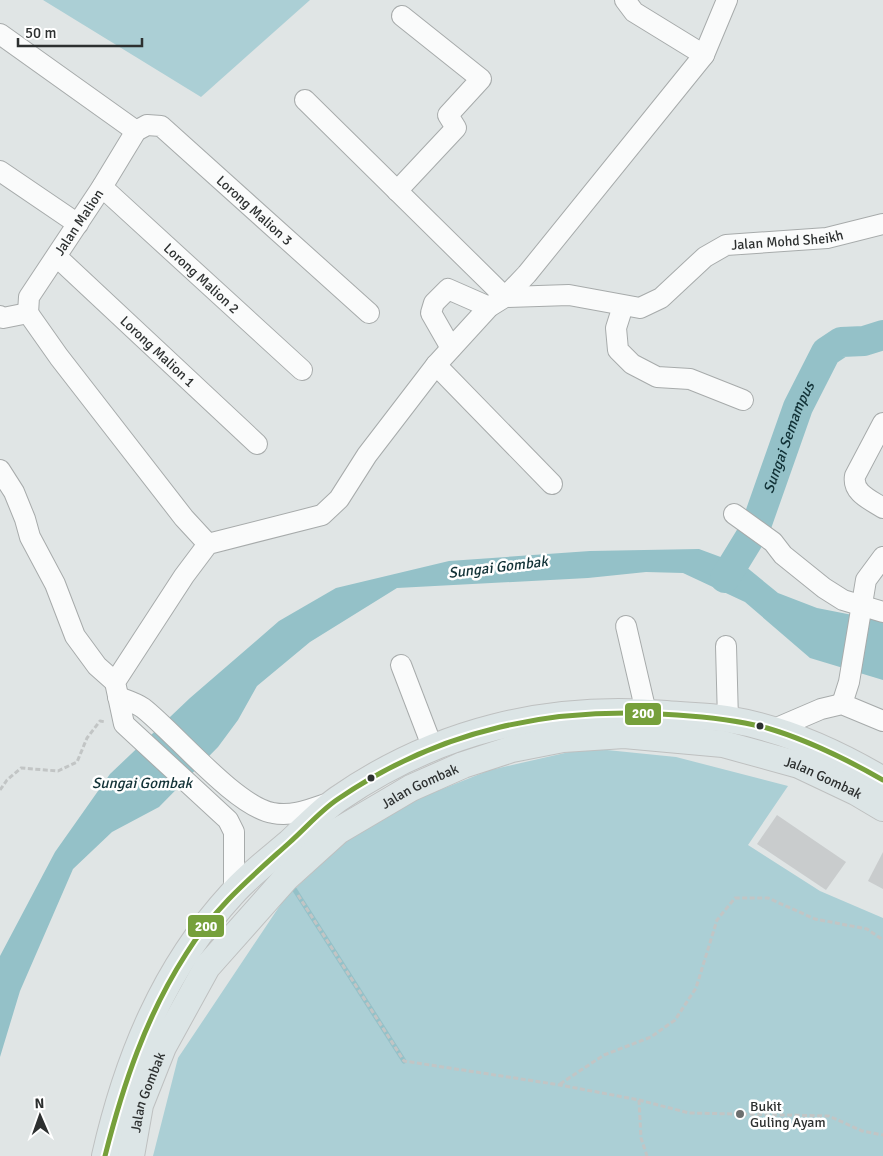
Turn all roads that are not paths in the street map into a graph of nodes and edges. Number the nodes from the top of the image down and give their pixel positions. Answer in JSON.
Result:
{"nodes":[{"id":1,"x":626,"y":0,"type":"edge"},
{"id":2,"x":728,"y":0,"type":"edge"},
{"id":3,"x":402,"y":16,"type":"dead end"},
{"id":4,"x":0,"y":34,"type":"edge"},
{"id":5,"x":704,"y":55,"type":"junction"},
{"id":6,"x":305,"y":100,"type":"dead end"},
{"id":7,"x":136,"y":132,"type":"junction"},
{"id":8,"x":0,"y":171,"type":"edge"},
{"id":9,"x":102,"y":187,"type":"junction"},
{"id":10,"x":397,"y":191,"type":"junction"},
{"id":11,"x":78,"y":224,"type":"junction"},
{"id":12,"x":883,"y":224,"type":"edge"},
{"id":13,"x":57,"y":257,"type":"junction"},
{"id":14,"x":497,"y":302,"type":"junction"},
{"id":15,"x":624,"y":306,"type":"junction"},
{"id":16,"x":28,"y":313,"type":"junction"},
{"id":17,"x":370,"y":313,"type":"dead end"},
{"id":18,"x":1,"y":319,"type":"edge"},
{"id":19,"x":451,"y":348,"type":"junction"},
{"id":20,"x":436,"y":365,"type":"junction"},
{"id":21,"x":302,"y":370,"type":"dead end"},
{"id":22,"x":743,"y":400,"type":"dead end"},
{"id":23,"x":883,"y":423,"type":"edge"},
{"id":24,"x":257,"y":444,"type":"dead end"},
{"id":25,"x":0,"y":470,"type":"edge"},
{"id":26,"x":552,"y":484,"type":"dead end"},
{"id":27,"x":883,"y":508,"type":"edge"},
{"id":28,"x":740,"y":517,"type":"dead end"},
{"id":29,"x":208,"y":544,"type":"junction"},
{"id":30,"x":883,"y":557,"type":"edge"},
{"id":31,"x":860,"y":608,"type":"junction"},
{"id":32,"x":883,"y":612,"type":"edge"},
{"id":33,"x":626,"y":626,"type":"dead end"},
{"id":34,"x":726,"y":646,"type":"dead end"},
{"id":35,"x":401,"y":665,"type":"dead end"},
{"id":36,"x":117,"y":689,"type":"junction"},
{"id":37,"x":842,"y":704,"type":"junction"},
{"id":38,"x":646,"y":712,"type":"junction"},
{"id":39,"x":728,"y":720,"type":"junction"},
{"id":40,"x":883,"y":721,"type":"edge"},
{"id":41,"x":772,"y":730,"type":"junction"},
{"id":42,"x":432,"y":746,"type":"junction"},
{"id":43,"x":883,"y":780,"type":"edge"},
{"id":44,"x":336,"y":801,"type":"junction"},
{"id":45,"x":883,"y":808,"type":"edge"},
{"id":46,"x":234,"y":891,"type":"junction"},
{"id":47,"x":105,"y":1156,"type":"edge"},
{"id":48,"x":131,"y":1156,"type":"edge"}],
"edges":[{"from":1,"to":5,"type":"street"},
{"from":2,"to":5,"type":"street"},
{"from":3,"to":10,"type":"street"},
{"from":4,"to":7,"type":"street"},
{"from":5,"to":14,"type":"street"},
{"from":6,"to":10,"type":"street"},
{"from":7,"to":9,"type":"street","name":"Jalan Malion"},
{"from":7,"to":17,"type":"street","name":"Lorong Malion 3"},
{"from":8,"to":11,"type":"street"},
{"from":9,"to":11,"type":"street","name":"Jalan Malion"},
{"from":9,"to":21,"type":"street","name":"Lorong Malion 2"},
{"from":10,"to":14,"type":"street"},
{"from":11,"to":13,"type":"street","name":"Jalan Malion"},
{"from":12,"to":15,"type":"street","name":"Jalan Mohd Sheikh"},
{"from":13,"to":16,"type":"street","name":"Jalan Malion"},
{"from":13,"to":24,"type":"street","name":"Lorong Malion 1"},
{"from":14,"to":15,"type":"street","name":"Jalan Mohd Sheikh"},
{"from":14,"to":19,"type":"street"},
{"from":14,"to":19,"type":"street"},
{"from":15,"to":22,"type":"street"},
{"from":16,"to":18,"type":"street"},
{"from":16,"to":29,"type":"street"},
{"from":19,"to":20,"type":"street"},
{"from":20,"to":26,"type":"street"},
{"from":20,"to":29,"type":"street"},
{"from":23,"to":27,"type":"street"},
{"from":25,"to":36,"type":"street"},
{"from":28,"to":31,"type":"street"},
{"from":29,"to":36,"type":"street"},
{"from":30,"to":31,"type":"street"},
{"from":31,"to":32,"type":"street"},
{"from":31,"to":37,"type":"street"},
{"from":33,"to":38,"type":"street"},
{"from":34,"to":39,"type":"street"},
{"from":35,"to":42,"type":"street"},
{"from":36,"to":44,"type":"street"},
{"from":36,"to":46,"type":"street"},
{"from":37,"to":40,"type":"street"},
{"from":37,"to":41,"type":"street"},
{"from":38,"to":39,"type":"main road","name":"Jalan Gombak"},
{"from":38,"to":42,"type":"main road","name":"Jalan Gombak"},
{"from":39,"to":41,"type":"main road","name":"Jalan Gombak"},
{"from":41,"to":43,"type":"main road","name":"Jalan Gombak"},
{"from":42,"to":44,"type":"main road","name":"Jalan Gombak"},
{"from":44,"to":46,"type":"main road","name":"Jalan Gombak"},
{"from":45,"to":48,"type":"main road","name":"Jalan Gombak"},
{"from":46,"to":47,"type":"main road","name":"Jalan Gombak"}]}
